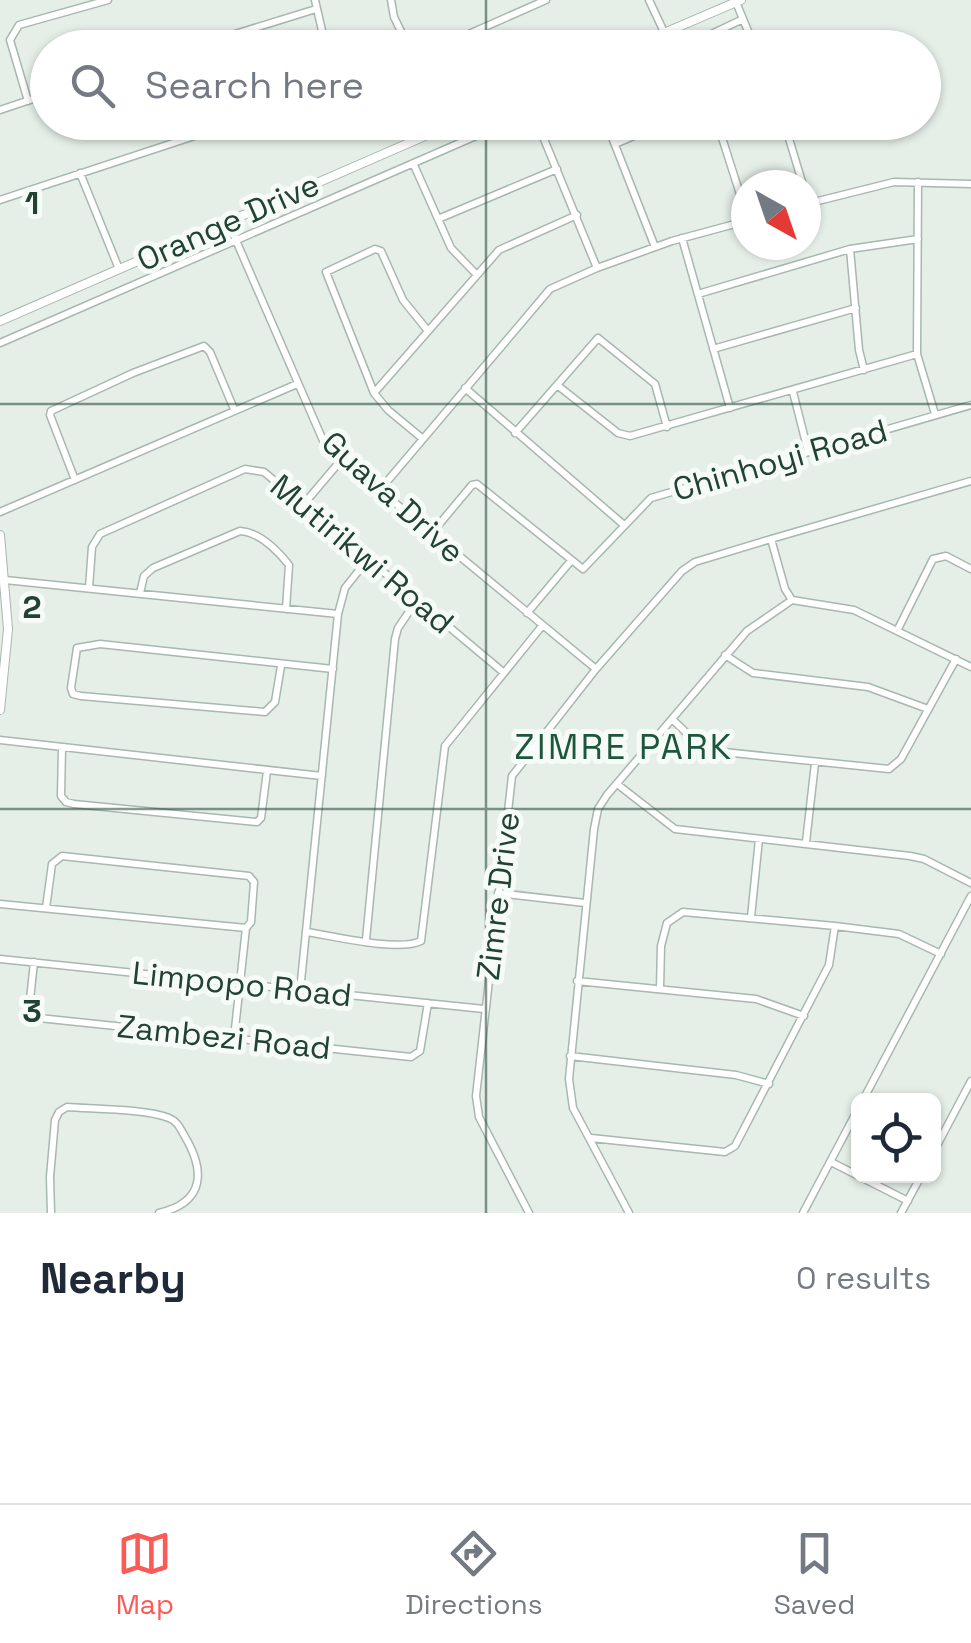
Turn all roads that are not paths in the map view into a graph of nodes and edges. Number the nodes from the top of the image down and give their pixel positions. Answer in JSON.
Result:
{"nodes":[{"id":1,"x":108,"y":0,"type":"edge"},
{"id":2,"x":391,"y":0,"type":"edge"},
{"id":3,"x":546,"y":0,"type":"edge"},
{"id":4,"x":649,"y":0,"type":"edge"},
{"id":5,"x":738,"y":1,"type":"edge"},
{"id":6,"x":315,"y":5,"type":"edge"},
{"id":7,"x":743,"y":19,"type":"junction"},
{"id":8,"x":242,"y":30,"type":"edge"},
{"id":9,"x":321,"y":30,"type":"edge"},
{"id":10,"x":399,"y":30,"type":"edge"},
{"id":11,"x":478,"y":30,"type":"edge"},
{"id":12,"x":663,"y":30,"type":"edge"},
{"id":13,"x":669,"y":30,"type":"edge"},
{"id":14,"x":720,"y":30,"type":"edge"},
{"id":15,"x":747,"y":30,"type":"edge"},
{"id":16,"x":28,"y":100,"type":"joint"},
{"id":17,"x":0,"y":110,"type":"edge"},
{"id":18,"x":182,"y":140,"type":"edge"},
{"id":19,"x":416,"y":140,"type":"edge"},
{"id":20,"x":468,"y":140,"type":"edge"},
{"id":21,"x":545,"y":140,"type":"edge"},
{"id":22,"x":613,"y":140,"type":"edge"},
{"id":23,"x":624,"y":140,"type":"edge"},
{"id":24,"x":723,"y":140,"type":"edge"},
{"id":25,"x":789,"y":140,"type":"edge"},
{"id":26,"x":615,"y":144,"type":"junction"},
{"id":27,"x":414,"y":164,"type":"junction"},
{"id":28,"x":557,"y":169,"type":"junction"},
{"id":29,"x":732,"y":170,"type":"edge"},
{"id":30,"x":798,"y":170,"type":"edge"},
{"id":31,"x":80,"y":173,"type":"junction"},
{"id":32,"x":918,"y":182,"type":"junction"},
{"id":33,"x":971,"y":184,"type":"edge"},
{"id":34,"x":821,"y":198,"type":"edge"},
{"id":35,"x":0,"y":200,"type":"edge"},
{"id":36,"x":577,"y":215,"type":"junction"},
{"id":37,"x":438,"y":219,"type":"junction"},
{"id":38,"x":228,"y":222,"type":"junction"},
{"id":39,"x":731,"y":225,"type":"edge"},
{"id":40,"x":682,"y":238,"type":"junction"},
{"id":41,"x":918,"y":239,"type":"junction"},
{"id":42,"x":236,"y":240,"type":"junction"},
{"id":43,"x":655,"y":247,"type":"junction"},
{"id":44,"x":850,"y":249,"type":"junction"},
{"id":45,"x":597,"y":268,"type":"junction"},
{"id":46,"x":120,"y":269,"type":"junction"},
{"id":47,"x":476,"y":274,"type":"junction"},
{"id":48,"x":698,"y":294,"type":"junction"},
{"id":49,"x":856,"y":308,"type":"junction"},
{"id":50,"x":0,"y":321,"type":"edge"},
{"id":51,"x":428,"y":331,"type":"junction"},
{"id":52,"x":0,"y":342,"type":"edge"},
{"id":53,"x":713,"y":349,"type":"junction"},
{"id":54,"x":918,"y":354,"type":"junction"},
{"id":55,"x":864,"y":370,"type":"junction"},
{"id":56,"x":296,"y":384,"type":"junction"},
{"id":57,"x":556,"y":385,"type":"junction"},
{"id":58,"x":465,"y":388,"type":"junction"},
{"id":59,"x":794,"y":392,"type":"junction"},
{"id":60,"x":374,"y":393,"type":"junction"},
{"id":61,"x":971,"y":405,"type":"edge"},
{"id":62,"x":730,"y":408,"type":"junction"},
{"id":63,"x":234,"y":409,"type":"junction"},
{"id":64,"x":935,"y":414,"type":"junction"},
{"id":65,"x":667,"y":427,"type":"junction"},
{"id":66,"x":515,"y":433,"type":"junction"},
{"id":67,"x":423,"y":439,"type":"junction"},
{"id":68,"x":808,"y":452,"type":"junction"},
{"id":69,"x":342,"y":459,"type":"junction"},
{"id":70,"x":75,"y":480,"type":"junction"},
{"id":71,"x":971,"y":481,"type":"edge"},
{"id":72,"x":379,"y":491,"type":"junction"},
{"id":73,"x":303,"y":505,"type":"junction"},
{"id":74,"x":0,"y":512,"type":"edge"},
{"id":75,"x":624,"y":525,"type":"junction"},
{"id":76,"x":431,"y":534,"type":"junction"},
{"id":77,"x":0,"y":535,"type":"edge"},
{"id":78,"x":771,"y":539,"type":"junction"},
{"id":79,"x":368,"y":559,"type":"junction"},
{"id":80,"x":570,"y":562,"type":"junction"},
{"id":81,"x":971,"y":569,"type":"edge"},
{"id":82,"x":5,"y":580,"type":"junction"},
{"id":83,"x":90,"y":588,"type":"junction"},
{"id":84,"x":140,"y":593,"type":"junction"},
{"id":85,"x":3,"y":599,"type":"edge"},
{"id":86,"x":417,"y":600,"type":"junction"},
{"id":87,"x":792,"y":600,"type":"junction"},
{"id":88,"x":286,"y":610,"type":"junction"},
{"id":89,"x":526,"y":613,"type":"junction"},
{"id":90,"x":338,"y":614,"type":"junction"},
{"id":91,"x":542,"y":626,"type":"junction"},
{"id":92,"x":898,"y":629,"type":"junction"},
{"id":93,"x":725,"y":655,"type":"junction"},
{"id":94,"x":956,"y":659,"type":"junction"},
{"id":95,"x":281,"y":666,"type":"junction"},
{"id":96,"x":971,"y":667,"type":"edge"},
{"id":97,"x":333,"y":669,"type":"junction"},
{"id":98,"x":596,"y":669,"type":"junction"},
{"id":99,"x":503,"y":672,"type":"junction"},
{"id":100,"x":1,"y":695,"type":"edge"},
{"id":101,"x":928,"y":709,"type":"junction"},
{"id":102,"x":0,"y":710,"type":"edge"},
{"id":103,"x":672,"y":720,"type":"junction"},
{"id":104,"x":0,"y":740,"type":"edge"},
{"id":105,"x":62,"y":748,"type":"junction"},
{"id":106,"x":815,"y":764,"type":"junction"},
{"id":107,"x":267,"y":771,"type":"junction"},
{"id":108,"x":322,"y":776,"type":"junction"},
{"id":109,"x":617,"y":784,"type":"junction"},
{"id":110,"x":759,"y":839,"type":"junction"},
{"id":111,"x":806,"y":842,"type":"junction"},
{"id":112,"x":971,"y":883,"type":"edge"},
{"id":113,"x":498,"y":893,"type":"junction"},
{"id":114,"x":971,"y":896,"type":"edge"},
{"id":115,"x":585,"y":903,"type":"junction"},
{"id":116,"x":0,"y":904,"type":"edge"},
{"id":117,"x":46,"y":908,"type":"junction"},
{"id":118,"x":752,"y":917,"type":"junction"},
{"id":119,"x":835,"y":926,"type":"junction"},
{"id":120,"x":246,"y":928,"type":"junction"},
{"id":121,"x":306,"y":932,"type":"junction"},
{"id":122,"x":366,"y":940,"type":"junction"},
{"id":123,"x":941,"y":954,"type":"junction"},
{"id":124,"x":0,"y":958,"type":"edge"},
{"id":125,"x":34,"y":962,"type":"junction"},
{"id":126,"x":578,"y":981,"type":"junction"},
{"id":127,"x":240,"y":984,"type":"junction"},
{"id":128,"x":660,"y":988,"type":"junction"},
{"id":129,"x":300,"y":991,"type":"junction"},
{"id":130,"x":428,"y":1003,"type":"junction"},
{"id":131,"x":484,"y":1009,"type":"junction"},
{"id":132,"x":804,"y":1016,"type":"junction"},
{"id":133,"x":234,"y":1038,"type":"junction"},
{"id":134,"x":570,"y":1056,"type":"junction"},
{"id":135,"x":971,"y":1080,"type":"edge"},
{"id":136,"x":769,"y":1084,"type":"junction"},
{"id":137,"x":867,"y":1093,"type":"edge"},
{"id":138,"x":968,"y":1094,"type":"edge"},
{"id":139,"x":851,"y":1123,"type":"edge"},
{"id":140,"x":589,"y":1138,"type":"junction"},
{"id":141,"x":941,"y":1139,"type":"edge"},
{"id":142,"x":831,"y":1162,"type":"junction"},
{"id":143,"x":917,"y":1183,"type":"edge"},
{"id":144,"x":908,"y":1201,"type":"junction"},
{"id":145,"x":50,"y":1213,"type":"edge"},
{"id":146,"x":158,"y":1213,"type":"edge"},
{"id":147,"x":528,"y":1213,"type":"edge"},
{"id":148,"x":629,"y":1213,"type":"edge"},
{"id":149,"x":803,"y":1213,"type":"edge"},
{"id":150,"x":901,"y":1213,"type":"edge"}],
"edges":[{"from":1,"to":16,"type":"street"},
{"from":2,"to":10,"type":"street"},
{"from":3,"to":11,"type":"street"},
{"from":4,"to":12,"type":"street"},
{"from":5,"to":7,"type":"street"},
{"from":5,"to":13,"type":"street"},
{"from":6,"to":8,"type":"street"},
{"from":6,"to":9,"type":"street"},
{"from":7,"to":14,"type":"street"},
{"from":7,"to":15,"type":"street"},
{"from":16,"to":17,"type":"street"},
{"from":18,"to":31,"type":"street"},
{"from":19,"to":38,"type":"street","name":"Orange Drive"},
{"from":20,"to":27,"type":"street"},
{"from":21,"to":28,"type":"street"},
{"from":22,"to":26,"type":"street"},
{"from":23,"to":26,"type":"street"},
{"from":24,"to":29,"type":"street"},
{"from":25,"to":30,"type":"street"},
{"from":26,"to":43,"type":"street"},
{"from":27,"to":37,"type":"street"},
{"from":27,"to":42,"type":"street"},
{"from":28,"to":36,"type":"street"},
{"from":28,"to":37,"type":"street"},
{"from":31,"to":35,"type":"street"},
{"from":31,"to":46,"type":"street"},
{"from":32,"to":33,"type":"street"},
{"from":32,"to":34,"type":"street"},
{"from":32,"to":41,"type":"street"},
{"from":36,"to":45,"type":"street"},
{"from":36,"to":47,"type":"street"},
{"from":37,"to":47,"type":"street"},
{"from":38,"to":42,"type":"street","name":"Guava Drive"},
{"from":38,"to":46,"type":"street","name":"Orange Drive"},
{"from":39,"to":40,"type":"street"},
{"from":40,"to":43,"type":"street"},
{"from":40,"to":48,"type":"street"},
{"from":41,"to":44,"type":"street"},
{"from":41,"to":54,"type":"street"},
{"from":42,"to":52,"type":"street"},
{"from":42,"to":56,"type":"street","name":"Guava Drive"},
{"from":43,"to":45,"type":"street"},
{"from":44,"to":48,"type":"street"},
{"from":44,"to":49,"type":"street"},
{"from":45,"to":58,"type":"street"},
{"from":46,"to":50,"type":"street","name":"Orange Drive"},
{"from":47,"to":51,"type":"street"},
{"from":48,"to":53,"type":"street"},
{"from":49,"to":53,"type":"street"},
{"from":49,"to":55,"type":"street"},
{"from":51,"to":60,"type":"street"},
{"from":51,"to":60,"type":"street"},
{"from":53,"to":62,"type":"street"},
{"from":54,"to":55,"type":"street"},
{"from":54,"to":64,"type":"street"},
{"from":55,"to":59,"type":"street"},
{"from":56,"to":63,"type":"street"},
{"from":56,"to":69,"type":"street","name":"Guava Drive"},
{"from":57,"to":65,"type":"street"},
{"from":57,"to":65,"type":"street"},
{"from":57,"to":66,"type":"street"},
{"from":58,"to":66,"type":"street"},
{"from":58,"to":67,"type":"street"},
{"from":59,"to":62,"type":"street"},
{"from":59,"to":68,"type":"street"},
{"from":60,"to":67,"type":"street"},
{"from":61,"to":64,"type":"street","name":"Chinhoyi Road"},
{"from":62,"to":65,"type":"street"},
{"from":63,"to":70,"type":"street"},
{"from":63,"to":70,"type":"street"},
{"from":64,"to":68,"type":"street","name":"Chinhoyi Road"},
{"from":66,"to":75,"type":"street"},
{"from":67,"to":72,"type":"street"},
{"from":68,"to":75,"type":"street","name":"Chinhoyi Road"},
{"from":69,"to":72,"type":"street","name":"Guava Drive"},
{"from":69,"to":73,"type":"street"},
{"from":70,"to":74,"type":"street"},
{"from":71,"to":78,"type":"street","name":"Zimre Drive"},
{"from":72,"to":76,"type":"street","name":"Guava Drive"},
{"from":73,"to":79,"type":"street","name":"Mutirikwi Road"},
{"from":73,"to":83,"type":"street","name":"Mutirikwi Road"},
{"from":75,"to":80,"type":"street","name":"Chinhoyi Road"},
{"from":76,"to":80,"type":"street"},
{"from":76,"to":89,"type":"street","name":"Guava Drive"},
{"from":77,"to":82,"type":"street"},
{"from":78,"to":87,"type":"street"},
{"from":78,"to":98,"type":"street","name":"Zimre Drive"},
{"from":79,"to":86,"type":"street","name":"Mutirikwi Road"},
{"from":79,"to":90,"type":"street"},
{"from":80,"to":89,"type":"street"},
{"from":81,"to":92,"type":"street"},
{"from":82,"to":83,"type":"street"},
{"from":82,"to":85,"type":"street"},
{"from":83,"to":84,"type":"street"},
{"from":84,"to":88,"type":"street"},
{"from":84,"to":88,"type":"street"},
{"from":85,"to":100,"type":"street"},
{"from":86,"to":99,"type":"street","name":"Mutirikwi Road"},
{"from":86,"to":122,"type":"street"},
{"from":87,"to":92,"type":"street"},
{"from":87,"to":93,"type":"street"},
{"from":88,"to":90,"type":"street"},
{"from":89,"to":91,"type":"street","name":"Guava Drive"},
{"from":90,"to":97,"type":"street"},
{"from":91,"to":98,"type":"street","name":"Guava Drive"},
{"from":91,"to":99,"type":"street"},
{"from":92,"to":94,"type":"street"},
{"from":93,"to":101,"type":"street"},
{"from":93,"to":103,"type":"street"},
{"from":94,"to":96,"type":"street"},
{"from":94,"to":101,"type":"street"},
{"from":95,"to":95,"type":"street"},
{"from":95,"to":97,"type":"street"},
{"from":97,"to":108,"type":"street"},
{"from":98,"to":113,"type":"street","name":"Zimre Drive"},
{"from":99,"to":122,"type":"street"},
{"from":100,"to":102,"type":"street"},
{"from":101,"to":106,"type":"street"},
{"from":103,"to":106,"type":"street"},
{"from":103,"to":109,"type":"street"},
{"from":104,"to":105,"type":"street"},
{"from":105,"to":107,"type":"street"},
{"from":105,"to":107,"type":"street"},
{"from":106,"to":111,"type":"street"},
{"from":107,"to":108,"type":"street"},
{"from":108,"to":121,"type":"street"},
{"from":109,"to":110,"type":"street"},
{"from":109,"to":115,"type":"street"},
{"from":110,"to":111,"type":"street"},
{"from":110,"to":118,"type":"street"},
{"from":111,"to":112,"type":"street"},
{"from":113,"to":115,"type":"street"},
{"from":113,"to":131,"type":"street","name":"Zimre Drive"},
{"from":114,"to":123,"type":"street"},
{"from":115,"to":126,"type":"street"},
{"from":116,"to":117,"type":"street"},
{"from":117,"to":120,"type":"street"},
{"from":117,"to":120,"type":"street"},
{"from":118,"to":119,"type":"street"},
{"from":118,"to":128,"type":"street"},
{"from":119,"to":123,"type":"street"},
{"from":119,"to":132,"type":"street"},
{"from":120,"to":127,"type":"street"},
{"from":121,"to":122,"type":"street"},
{"from":121,"to":129,"type":"street"},
{"from":123,"to":137,"type":"street"},
{"from":124,"to":125,"type":"street","name":"Limpopo Road"},
{"from":125,"to":127,"type":"street","name":"Limpopo Road"},
{"from":125,"to":133,"type":"street","name":"Zambezi Road"},
{"from":126,"to":128,"type":"street"},
{"from":126,"to":134,"type":"street"},
{"from":127,"to":129,"type":"street","name":"Limpopo Road"},
{"from":127,"to":133,"type":"street"},
{"from":128,"to":132,"type":"street"},
{"from":129,"to":130,"type":"street","name":"Limpopo Road"},
{"from":130,"to":131,"type":"street","name":"Limpopo Road"},
{"from":130,"to":133,"type":"street","name":"Zambezi Road"},
{"from":131,"to":147,"type":"street","name":"Zimre Drive"},
{"from":132,"to":136,"type":"street"},
{"from":134,"to":136,"type":"street"},
{"from":134,"to":140,"type":"street"},
{"from":135,"to":138,"type":"street"},
{"from":136,"to":140,"type":"street"},
{"from":138,"to":141,"type":"street"},
{"from":139,"to":142,"type":"street"},
{"from":140,"to":148,"type":"street"},
{"from":142,"to":144,"type":"street"},
{"from":142,"to":149,"type":"street"},
{"from":143,"to":144,"type":"street"},
{"from":144,"to":150,"type":"street"},
{"from":145,"to":146,"type":"street"}]}
